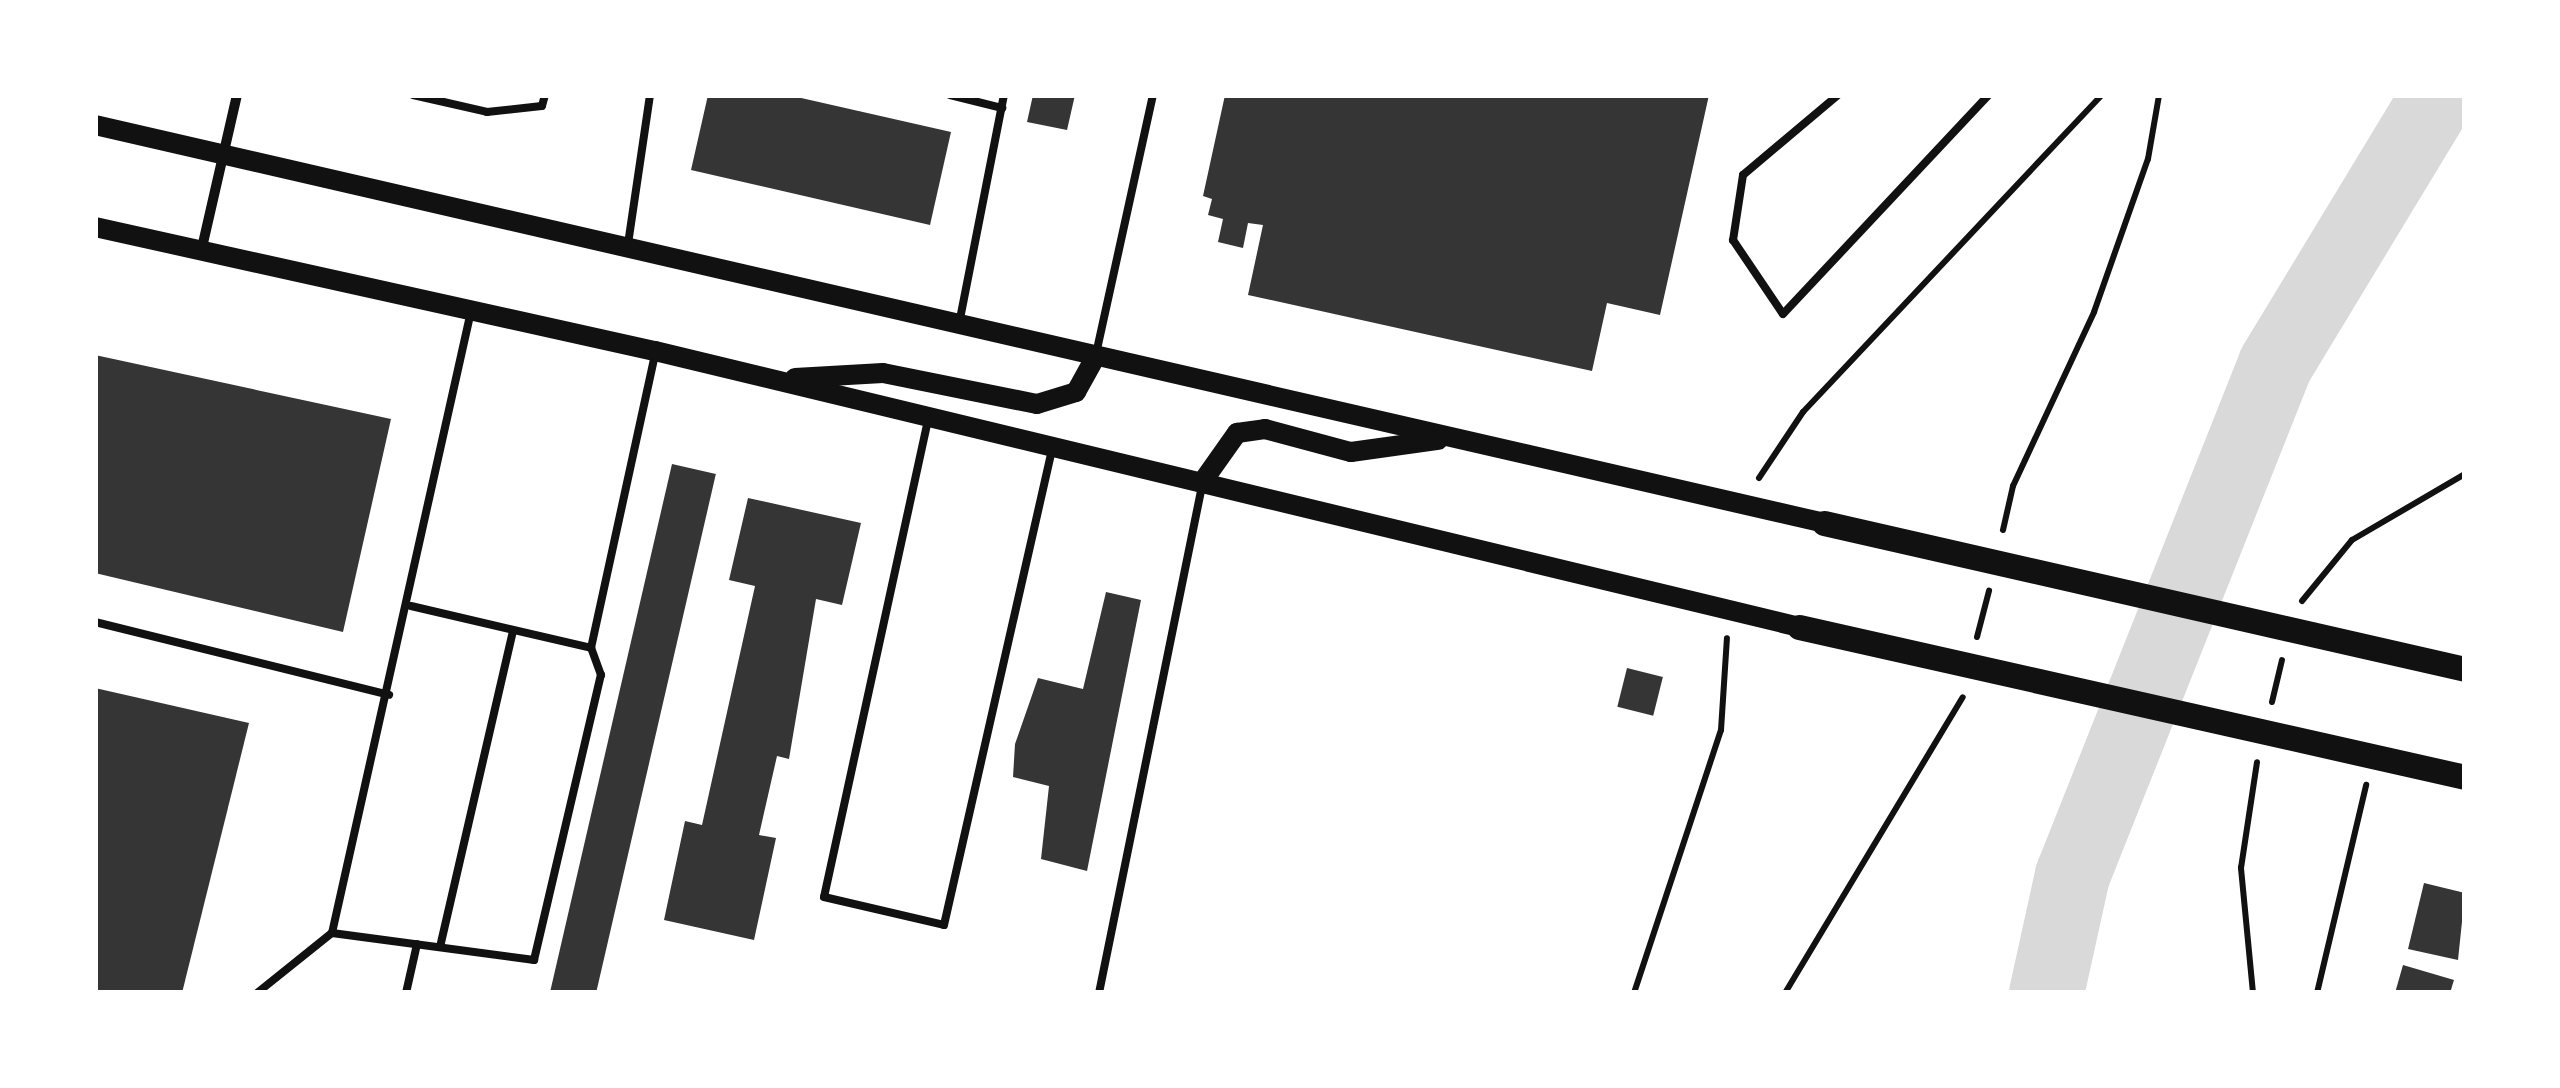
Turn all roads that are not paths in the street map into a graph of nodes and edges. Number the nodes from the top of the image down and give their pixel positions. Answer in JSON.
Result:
{"nodes":[{"id":1,"x":237,"y":95,"type":"edge"},
{"id":2,"x":413,"y":95,"type":"edge"},
{"id":3,"x":545,"y":95,"type":"edge"},
{"id":4,"x":650,"y":95,"type":"edge"},
{"id":5,"x":950,"y":95,"type":"edge"},
{"id":6,"x":1004,"y":95,"type":"edge"},
{"id":7,"x":1153,"y":95,"type":"edge"},
{"id":8,"x":1838,"y":95,"type":"edge"},
{"id":9,"x":1989,"y":95,"type":"edge"},
{"id":10,"x":1002,"y":108,"type":"junction"},
{"id":11,"x":95,"y":125,"type":"edge"},
{"id":12,"x":224,"y":154,"type":"junction"},
{"id":13,"x":95,"y":227,"type":"edge"},
{"id":14,"x":628,"y":248,"type":"junction"},
{"id":15,"x":201,"y":253,"type":"junction"},
{"id":16,"x":471,"y":311,"type":"junction"},
{"id":17,"x":958,"y":328,"type":"junction"},
{"id":18,"x":656,"y":351,"type":"junction"},
{"id":19,"x":1095,"y":358,"type":"junction"},
{"id":20,"x":773,"y":379,"type":"junction"},
{"id":21,"x":930,"y":416,"type":"junction"},
{"id":22,"x":1455,"y":438,"type":"junction"},
{"id":23,"x":1052,"y":445,"type":"junction"},
{"id":24,"x":1203,"y":482,"type":"junction"},
{"id":25,"x":1824,"y":523,"type":"joint"},
{"id":26,"x":411,"y":606,"type":"junction"},
{"id":27,"x":95,"y":622,"type":"edge"},
{"id":28,"x":1799,"y":627,"type":"joint"},
{"id":29,"x":513,"y":630,"type":"junction"},
{"id":30,"x":590,"y":648,"type":"junction"},
{"id":31,"x":2465,"y":668,"type":"edge"},
{"id":32,"x":389,"y":694,"type":"junction"},
{"id":33,"x":2465,"y":777,"type":"edge"},
{"id":34,"x":332,"y":933,"type":"junction"},
{"id":35,"x":417,"y":944,"type":"junction"},
{"id":36,"x":440,"y":948,"type":"junction"},
{"id":37,"x":257,"y":993,"type":"edge"},
{"id":38,"x":406,"y":993,"type":"edge"},
{"id":39,"x":1098,"y":993,"type":"edge"}],
"edges":[{"from":1,"to":12,"type":"street"},
{"from":2,"to":3,"type":"lane"},
{"from":4,"to":14,"type":"lane"},
{"from":5,"to":10,"type":"lane"},
{"from":6,"to":10,"type":"lane"},
{"from":7,"to":19,"type":"lane"},
{"from":8,"to":9,"type":"lane"},
{"from":10,"to":17,"type":"lane"},
{"from":11,"to":12,"type":"main road"},
{"from":12,"to":14,"type":"main road"},
{"from":12,"to":15,"type":"street"},
{"from":13,"to":15,"type":"main road"},
{"from":14,"to":17,"type":"main road"},
{"from":15,"to":16,"type":"main road"},
{"from":16,"to":18,"type":"main road"},
{"from":16,"to":26,"type":"lane"},
{"from":17,"to":19,"type":"main road"},
{"from":18,"to":20,"type":"main road"},
{"from":18,"to":30,"type":"lane"},
{"from":19,"to":20,"type":"main road"},
{"from":19,"to":22,"type":"main road"},
{"from":20,"to":21,"type":"main road"},
{"from":21,"to":23,"type":"main road"},
{"from":21,"to":23,"type":"lane"},
{"from":22,"to":24,"type":"main road"},
{"from":22,"to":25,"type":"main road"},
{"from":23,"to":24,"type":"main road"},
{"from":24,"to":28,"type":"main road"},
{"from":24,"to":39,"type":"lane"},
{"from":25,"to":31,"type":"main road"},
{"from":26,"to":29,"type":"lane"},
{"from":26,"to":32,"type":"lane"},
{"from":27,"to":32,"type":"lane"},
{"from":28,"to":33,"type":"main road"},
{"from":29,"to":30,"type":"lane"},
{"from":29,"to":36,"type":"lane"},
{"from":30,"to":36,"type":"lane"},
{"from":32,"to":34,"type":"lane"},
{"from":34,"to":35,"type":"lane"},
{"from":34,"to":37,"type":"lane"},
{"from":35,"to":36,"type":"lane"},
{"from":35,"to":38,"type":"lane"}]}
